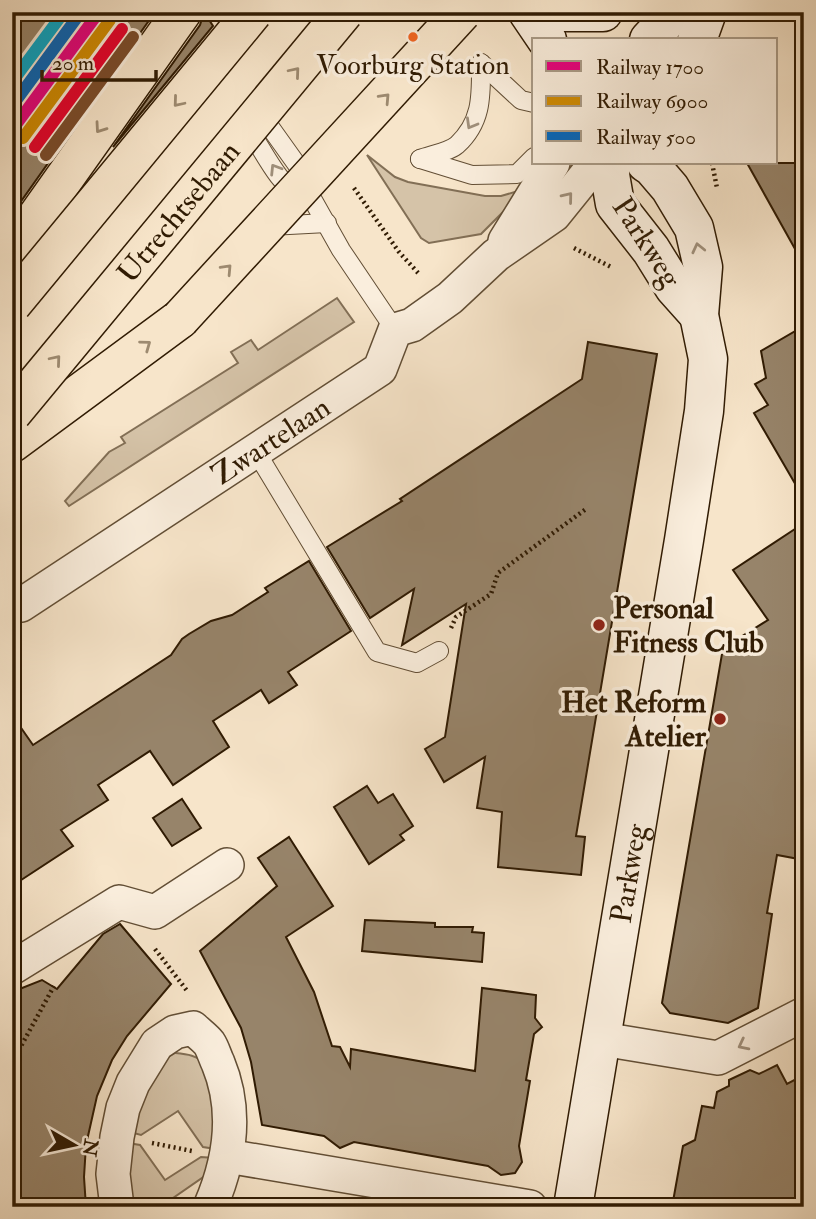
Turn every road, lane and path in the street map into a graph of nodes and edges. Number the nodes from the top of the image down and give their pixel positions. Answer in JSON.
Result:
{"nodes":[{"id":1,"x":182,"y":12,"type":"edge"},
{"id":2,"x":253,"y":12,"type":"edge"},
{"id":3,"x":344,"y":12,"type":"edge"},
{"id":4,"x":462,"y":12,"type":"edge"},
{"id":5,"x":528,"y":12,"type":"edge"},
{"id":6,"x":558,"y":12,"type":"edge"},
{"id":7,"x":603,"y":12,"type":"edge"},
{"id":8,"x":671,"y":12,"type":"edge"},
{"id":9,"x":707,"y":12,"type":"edge"},
{"id":10,"x":64,"y":13,"type":"edge"},
{"id":11,"x":546,"y":38,"type":"edge"},
{"id":12,"x":651,"y":38,"type":"edge"},
{"id":13,"x":698,"y":38,"type":"edge"},
{"id":14,"x":12,"y":83,"type":"edge"},
{"id":15,"x":532,"y":103,"type":"edge"},
{"id":16,"x":265,"y":120,"type":"dead end"},
{"id":17,"x":249,"y":130,"type":"dead end"},
{"id":18,"x":532,"y":159,"type":"edge"},
{"id":19,"x":552,"y":164,"type":"edge"},
{"id":20,"x":595,"y":164,"type":"edge"},
{"id":21,"x":611,"y":164,"type":"edge"},
{"id":22,"x":648,"y":164,"type":"edge"},
{"id":23,"x":310,"y":195,"type":"junction"},
{"id":24,"x":327,"y":223,"type":"junction"},
{"id":25,"x":256,"y":227,"type":"dead end"},
{"id":26,"x":574,"y":248,"type":"dead end"},
{"id":27,"x":12,"y":252,"type":"edge"},
{"id":28,"x":496,"y":255,"type":"junction"},
{"id":29,"x":622,"y":274,"type":"dead end"},
{"id":30,"x":12,"y":304,"type":"edge"},
{"id":31,"x":699,"y":315,"type":"junction"},
{"id":32,"x":394,"y":330,"type":"junction"},
{"id":33,"x":12,"y":413,"type":"edge"},
{"id":34,"x":12,"y":443,"type":"edge"},
{"id":35,"x":255,"y":450,"type":"junction"},
{"id":36,"x":586,"y":509,"type":"dead end"},
{"id":37,"x":20,"y":605,"type":"dead end"},
{"id":38,"x":439,"y":651,"type":"joint"},
{"id":39,"x":227,"y":865,"type":"dead end"},
{"id":40,"x":119,"y":902,"type":"junction"},
{"id":41,"x":12,"y":968,"type":"edge"},
{"id":42,"x":60,"y":977,"type":"dead end"},
{"id":43,"x":804,"y":1014,"type":"edge"},
{"id":44,"x":192,"y":1028,"type":"junction"},
{"id":45,"x":602,"y":1039,"type":"junction"},
{"id":46,"x":12,"y":1071,"type":"edge"},
{"id":47,"x":117,"y":1137,"type":"junction"},
{"id":48,"x":227,"y":1156,"type":"junction"},
{"id":49,"x":117,"y":1207,"type":"edge"},
{"id":50,"x":210,"y":1207,"type":"edge"},
{"id":51,"x":530,"y":1207,"type":"edge"},
{"id":52,"x":573,"y":1207,"type":"edge"}],
"edges":[{"from":1,"to":27,"type":"highway","one_way":true},
{"from":2,"to":30,"type":"highway","one_way":true,"bridge":true},
{"from":33,"to":3,"type":"highway","name":"Utrechtsebaan","one_way":true,"bridge":true},
{"from":34,"to":4,"type":"highway","one_way":true,"bridge":true},
{"from":5,"to":11,"type":"street"},
{"from":6,"to":7,"type":"street"},
{"from":8,"to":12,"type":"street"},
{"from":9,"to":13,"type":"street"},
{"from":10,"to":14,"type":"path"},
{"from":15,"to":18,"type":"lane","one_way":true},
{"from":16,"to":23,"type":"lane"},
{"from":23,"to":17,"type":"lane","one_way":true},
{"from":19,"to":28,"type":"street"},
{"from":28,"to":20,"type":"street","one_way":true},
{"from":21,"to":31,"type":"street","name":"Parkweg"},
{"from":31,"to":22,"type":"street","name":"Parkweg","one_way":true},
{"from":23,"to":24,"type":"lane"},
{"from":24,"to":25,"type":"lane"},
{"from":24,"to":32,"type":"lane"},
{"from":26,"to":29,"type":"path","name":"Parkweg"},
{"from":28,"to":32,"type":"street"},
{"from":31,"to":45,"type":"street","name":"Parkweg"},
{"from":32,"to":35,"type":"street","name":"Zwartelaan"},
{"from":35,"to":37,"type":"street","name":"Zwartelaan"},
{"from":35,"to":38,"type":"lane"},
{"from":36,"to":38,"type":"path"},
{"from":39,"to":40,"type":"street"},
{"from":40,"to":41,"type":"street"},
{"from":40,"to":44,"type":"path"},
{"from":42,"to":46,"type":"path"},
{"from":43,"to":45,"type":"street","one_way":true},
{"from":44,"to":47,"type":"street"},
{"from":44,"to":48,"type":"street"},
{"from":45,"to":52,"type":"street","name":"Parkweg"},
{"from":47,"to":48,"type":"path"},
{"from":47,"to":49,"type":"street"},
{"from":48,"to":50,"type":"street"},
{"from":48,"to":51,"type":"street"}]}
